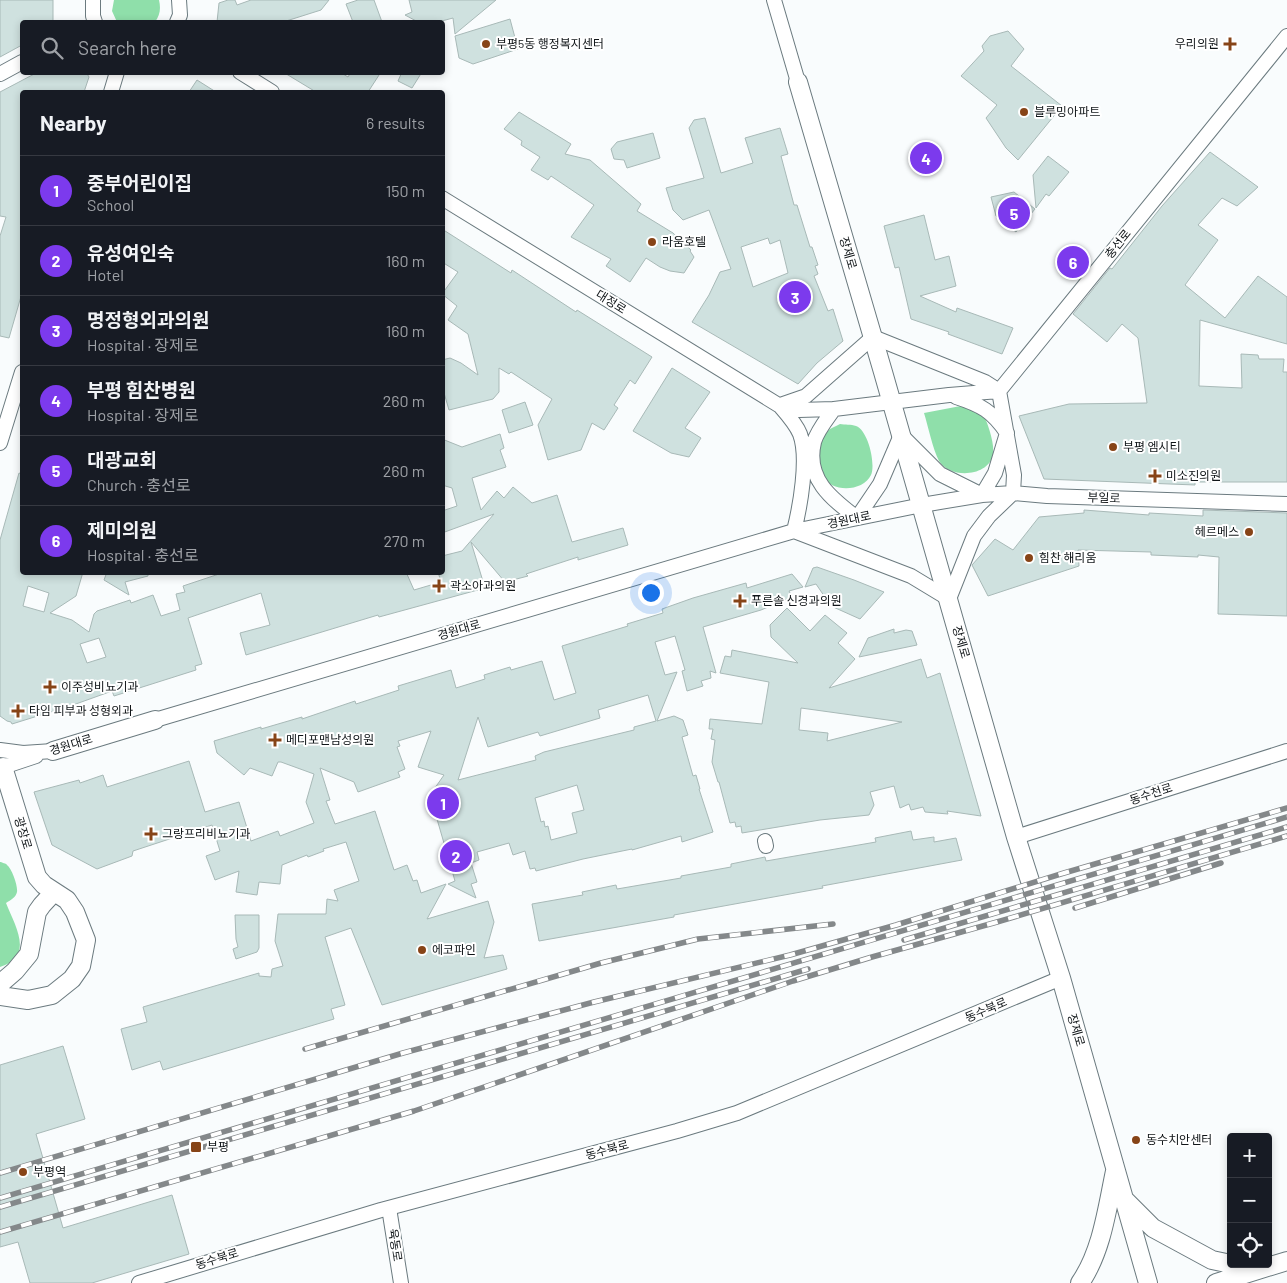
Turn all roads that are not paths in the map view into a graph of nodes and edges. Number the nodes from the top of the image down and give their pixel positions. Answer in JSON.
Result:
{"nodes":[{"id":1,"x":94,"y":0,"type":"edge"},
{"id":2,"x":179,"y":0,"type":"edge"},
{"id":3,"x":774,"y":0,"type":"edge"},
{"id":4,"x":94,"y":20,"type":"edge"},
{"id":5,"x":178,"y":20,"type":"edge"},
{"id":6,"x":1287,"y":36,"type":"edge"},
{"id":7,"x":20,"y":63,"type":"edge"},
{"id":8,"x":0,"y":74,"type":"edge"},
{"id":9,"x":117,"y":75,"type":"edge"},
{"id":10,"x":245,"y":75,"type":"edge"},
{"id":11,"x":798,"y":82,"type":"joint"},
{"id":12,"x":112,"y":90,"type":"edge"},
{"id":13,"x":269,"y":90,"type":"edge"},
{"id":14,"x":445,"y":200,"type":"edge"},
{"id":15,"x":873,"y":337,"type":"junction"},
{"id":16,"x":20,"y":378,"type":"edge"},
{"id":17,"x":999,"y":391,"type":"junction"},
{"id":18,"x":948,"y":395,"type":"junction"},
{"id":19,"x":892,"y":401,"type":"junction"},
{"id":20,"x":780,"y":406,"type":"junction"},
{"id":21,"x":834,"y":408,"type":"junction"},
{"id":22,"x":1007,"y":433,"type":"junction"},
{"id":23,"x":901,"y":435,"type":"junction"},
{"id":24,"x":0,"y":443,"type":"edge"},
{"id":25,"x":1013,"y":493,"type":"junction"},
{"id":26,"x":982,"y":495,"type":"junction"},
{"id":27,"x":1287,"y":504,"type":"edge"},
{"id":28,"x":922,"y":505,"type":"junction"},
{"id":29,"x":857,"y":518,"type":"junction"},
{"id":30,"x":794,"y":531,"type":"junction"},
{"id":31,"x":949,"y":599,"type":"junction"},
{"id":32,"x":155,"y":720,"type":"joint"},
{"id":33,"x":53,"y":750,"type":"joint"},
{"id":34,"x":1287,"y":751,"type":"edge"},
{"id":35,"x":1,"y":762,"type":"edge"},
{"id":36,"x":1016,"y":837,"type":"junction"},
{"id":37,"x":54,"y":892,"type":"junction"},
{"id":38,"x":1061,"y":978,"type":"junction"},
{"id":39,"x":0,"y":984,"type":"edge"},
{"id":40,"x":0,"y":996,"type":"edge"},
{"id":41,"x":1116,"y":1168,"type":"junction"},
{"id":42,"x":1124,"y":1199,"type":"junction"},
{"id":43,"x":389,"y":1208,"type":"junction"},
{"id":44,"x":1287,"y":1261,"type":"edge"},
{"id":45,"x":1227,"y":1263,"type":"edge"},
{"id":46,"x":1250,"y":1268,"type":"edge"},
{"id":47,"x":1260,"y":1270,"type":"junction"},
{"id":48,"x":139,"y":1283,"type":"edge"},
{"id":49,"x":401,"y":1283,"type":"edge"},
{"id":50,"x":1080,"y":1283,"type":"edge"},
{"id":51,"x":1148,"y":1283,"type":"edge"},
{"id":52,"x":1216,"y":1283,"type":"edge"},
{"id":53,"x":1247,"y":1283,"type":"edge"}],
"edges":[{"from":1,"to":4,"type":"street"},
{"from":2,"to":5,"type":"street"},
{"from":3,"to":11,"type":"street","name":"장제로"},
{"from":6,"to":17,"type":"street","name":"충선로"},
{"from":7,"to":8,"type":"street"},
{"from":9,"to":12,"type":"street"},
{"from":10,"to":13,"type":"street"},
{"from":11,"to":15,"type":"main road","name":"장제로"},
{"from":14,"to":20,"type":"street","name":"대정로"},
{"from":15,"to":17,"type":"street"},
{"from":15,"to":19,"type":"main road","name":"장제로"},
{"from":15,"to":20,"type":"street"},
{"from":16,"to":24,"type":"street"},
{"from":17,"to":18,"type":"street"},
{"from":17,"to":22,"type":"street"},
{"from":18,"to":19,"type":"street"},
{"from":18,"to":22,"type":"street"},
{"from":19,"to":21,"type":"street"},
{"from":19,"to":23,"type":"main road","name":"장제로"},
{"from":20,"to":21,"type":"street"},
{"from":20,"to":30,"type":"street"},
{"from":21,"to":29,"type":"street"},
{"from":22,"to":25,"type":"street"},
{"from":22,"to":26,"type":"street"},
{"from":23,"to":26,"type":"street"},
{"from":23,"to":28,"type":"main road","name":"장제로"},
{"from":23,"to":29,"type":"street"},
{"from":25,"to":26,"type":"street","name":"부일로"},
{"from":25,"to":27,"type":"street","name":"부일로"},
{"from":25,"to":31,"type":"street"},
{"from":26,"to":28,"type":"street","name":"부일로"},
{"from":28,"to":29,"type":"street","name":"경원대로"},
{"from":28,"to":31,"type":"main road","name":"장제로"},
{"from":29,"to":30,"type":"street","name":"경원대로"},
{"from":30,"to":31,"type":"street"},
{"from":30,"to":32,"type":"street","name":"경원대로"},
{"from":31,"to":36,"type":"main road","name":"장제로"},
{"from":32,"to":33,"type":"main road","name":"경원대로"},
{"from":33,"to":35,"type":"street","name":"경원대로"},
{"from":34,"to":36,"type":"street","name":"동수천로"},
{"from":35,"to":37,"type":"main road","name":"광장로"},
{"from":36,"to":38,"type":"main road","name":"장제로"},
{"from":37,"to":39,"type":"main road"},
{"from":37,"to":40,"type":"main road","name":"광장로"},
{"from":38,"to":41,"type":"main road","name":"장제로"},
{"from":38,"to":43,"type":"street","name":"동수북로"},
{"from":41,"to":42,"type":"main road","name":"장제로"},
{"from":41,"to":50,"type":"main road"},
{"from":42,"to":45,"type":"main road"},
{"from":42,"to":51,"type":"main road","name":"장제로"},
{"from":43,"to":48,"type":"street","name":"동수북로"},
{"from":43,"to":49,"type":"street","name":"육동로"},
{"from":44,"to":47,"type":"main road"},
{"from":46,"to":47,"type":"main road"},
{"from":47,"to":52,"type":"main road"},
{"from":47,"to":53,"type":"main road"}]}
